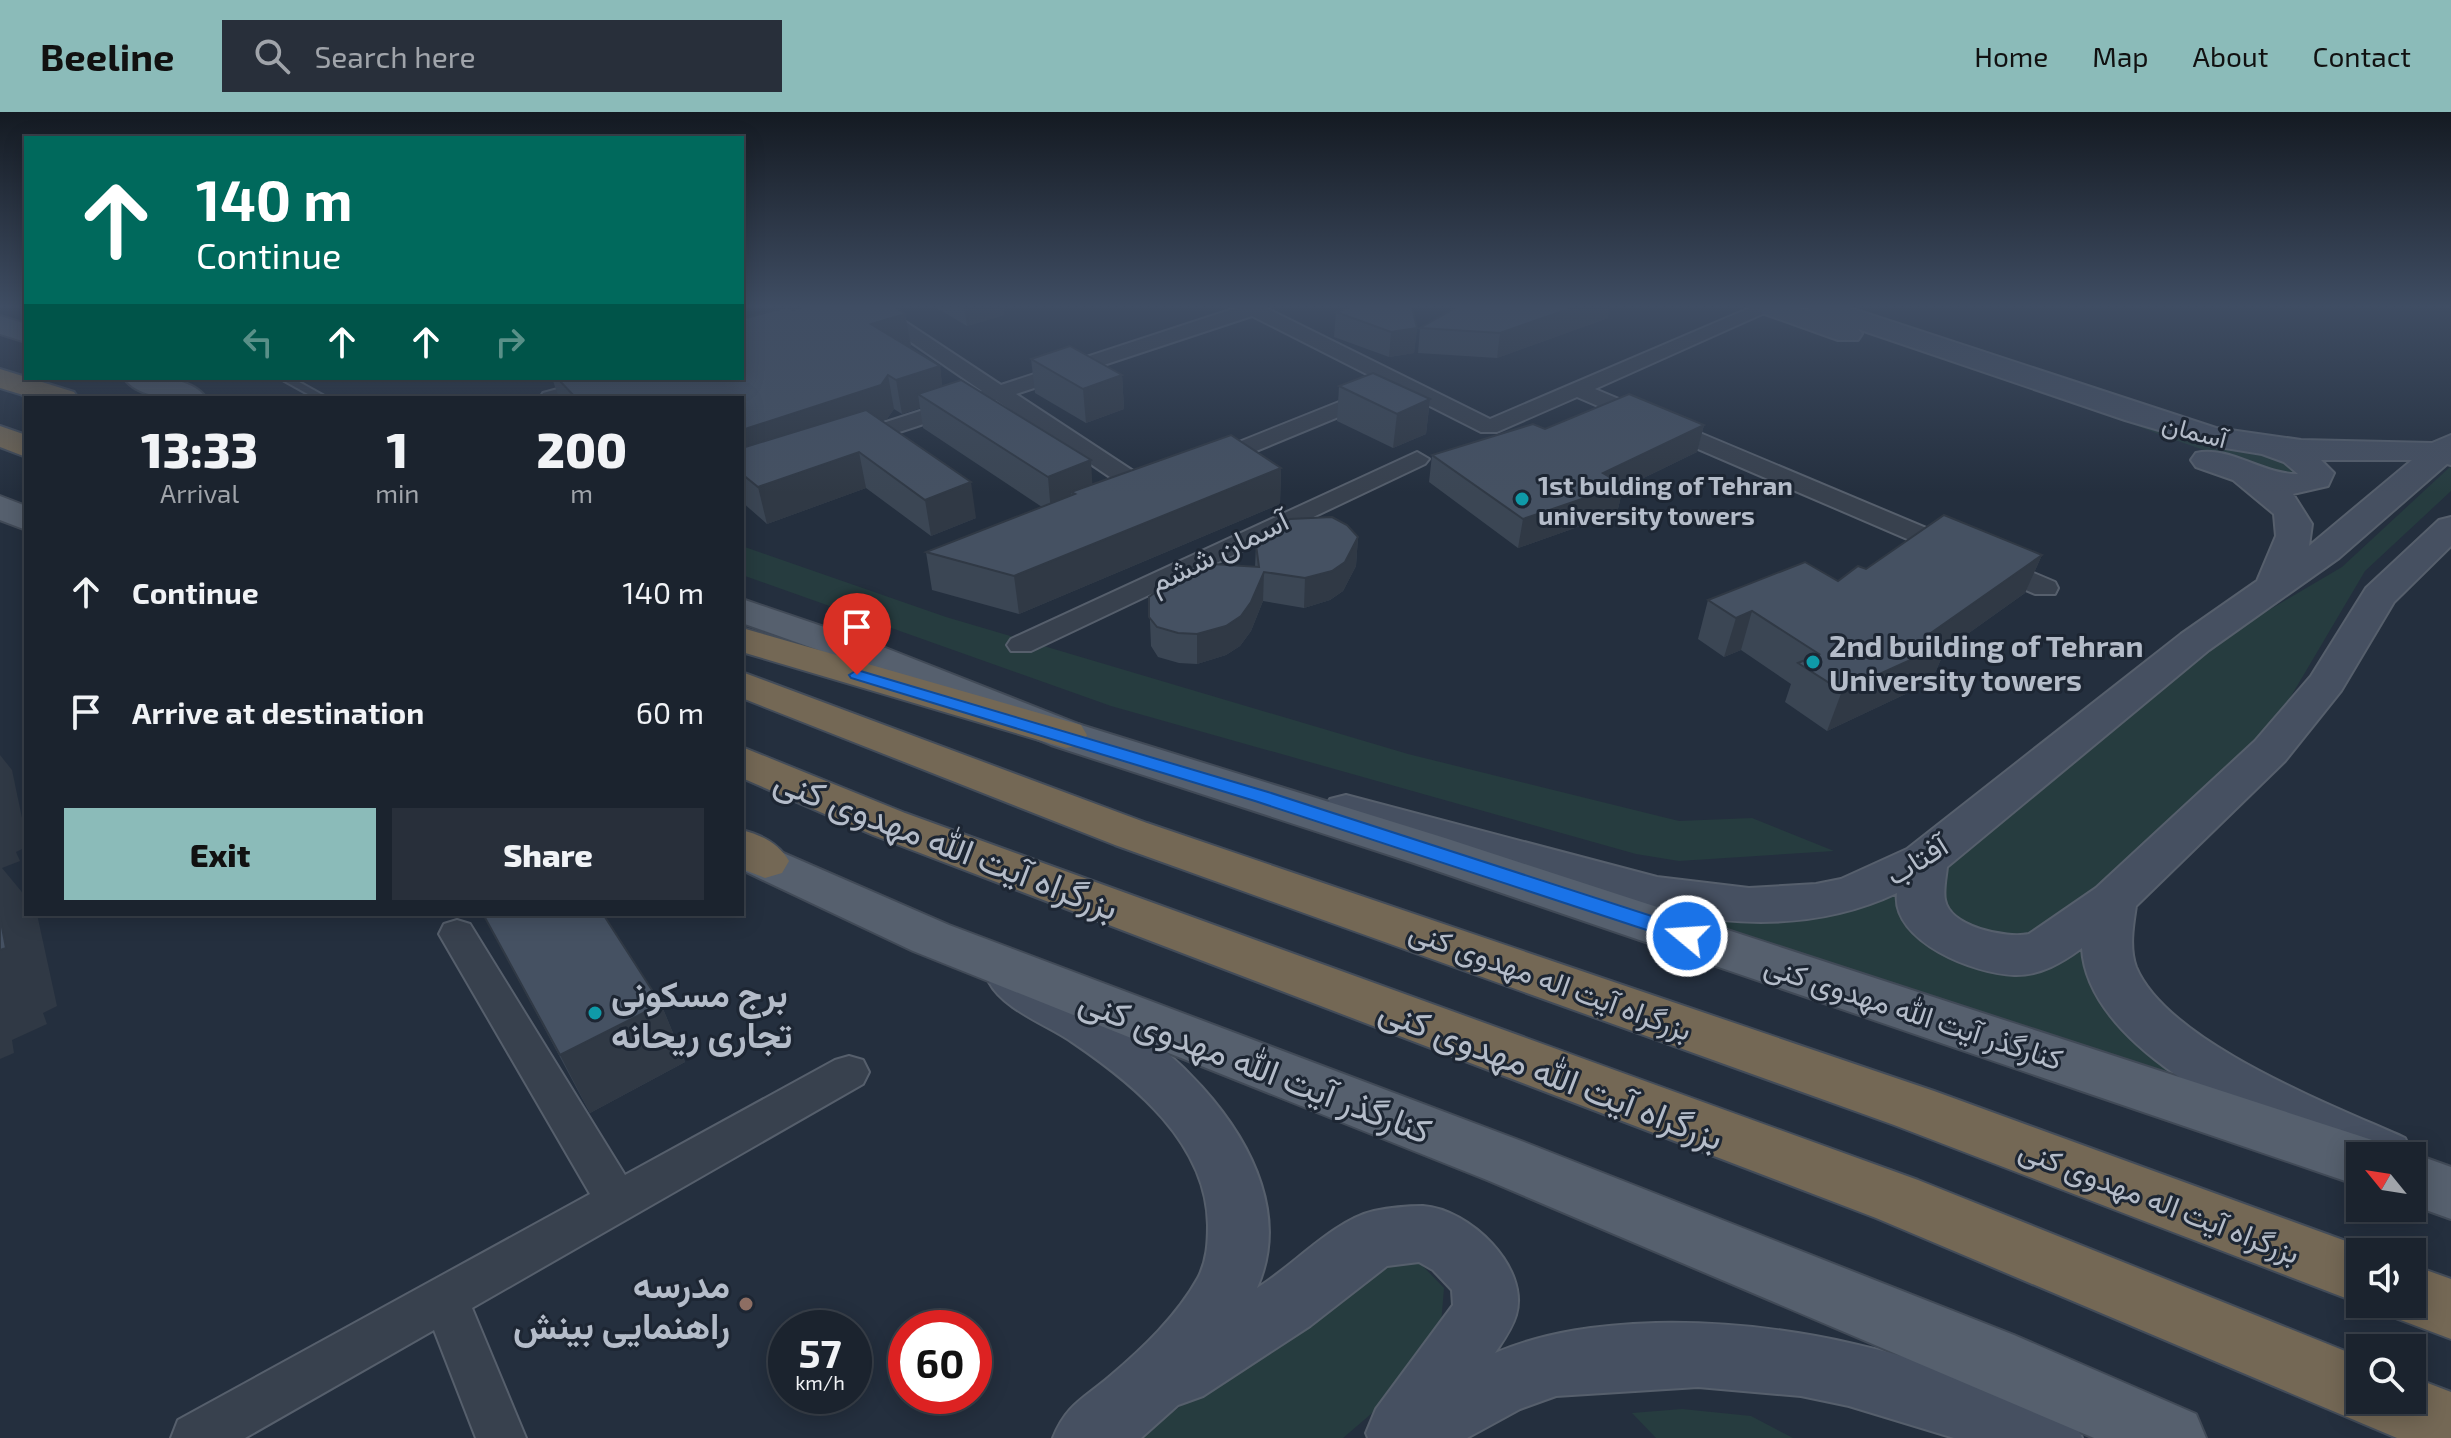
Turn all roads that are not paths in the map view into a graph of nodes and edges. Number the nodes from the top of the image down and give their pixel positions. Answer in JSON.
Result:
{"nodes":[{"id":1,"x":960,"y":369,"type":"edge"},
{"id":2,"x":1070,"y":369,"type":"edge"},
{"id":3,"x":1372,"y":369,"type":"edge"},
{"id":4,"x":1623,"y":369,"type":"edge"},
{"id":5,"x":1947,"y":369,"type":"edge"},
{"id":6,"x":2003,"y":369,"type":"edge"},
{"id":7,"x":0,"y":378,"type":"edge"},
{"id":8,"x":44,"y":380,"type":"edge"},
{"id":9,"x":144,"y":380,"type":"edge"},
{"id":10,"x":288,"y":380,"type":"edge"},
{"id":11,"x":614,"y":380,"type":"edge"},
{"id":12,"x":1400,"y":383,"type":"junction"},
{"id":13,"x":1576,"y":389,"type":"junction"},
{"id":14,"x":998,"y":393,"type":"junction"},
{"id":15,"x":59,"y":396,"type":"edge"},
{"id":16,"x":64,"y":396,"type":"edge"},
{"id":17,"x":186,"y":396,"type":"edge"},
{"id":18,"x":319,"y":396,"type":"edge"},
{"id":19,"x":558,"y":396,"type":"edge"},
{"id":20,"x":0,"y":435,"type":"edge"},
{"id":21,"x":24,"y":446,"type":"edge"},
{"id":22,"x":833,"y":447,"type":"edge"},
{"id":23,"x":2274,"y":448,"type":"junction"},
{"id":24,"x":2448,"y":451,"type":"edge"},
{"id":25,"x":1234,"y":452,"type":"junction"},
{"id":26,"x":1417,"y":459,"type":"dead end"},
{"id":27,"x":2232,"y":468,"type":"junction"},
{"id":28,"x":1258,"y":470,"type":"edge"},
{"id":29,"x":1144,"y":489,"type":"junction"},
{"id":30,"x":1282,"y":489,"type":"dead end"},
{"id":31,"x":1114,"y":501,"type":"edge"},
{"id":32,"x":0,"y":506,"type":"edge"},
{"id":33,"x":1306,"y":508,"type":"junction"},
{"id":34,"x":24,"y":519,"type":"edge"},
{"id":35,"x":2451,"y":527,"type":"edge"},
{"id":36,"x":2273,"y":587,"type":"junction"},
{"id":37,"x":2045,"y":588,"type":"dead end"},
{"id":38,"x":744,"y":611,"type":"edge"},
{"id":39,"x":744,"y":641,"type":"edge"},
{"id":40,"x":1021,"y":645,"type":"dead end"},
{"id":41,"x":744,"y":685,"type":"edge"},
{"id":42,"x":1066,"y":735,"type":"junction"},
{"id":43,"x":744,"y":762,"type":"edge"},
{"id":44,"x":1261,"y":796,"type":"junction"},
{"id":45,"x":750,"y":852,"type":"edge"},
{"id":46,"x":1924,"y":861,"type":"junction"},
{"id":47,"x":2113,"y":900,"type":"junction"},
{"id":48,"x":457,"y":934,"type":"dead end"},
{"id":49,"x":931,"y":938,"type":"junction"},
{"id":50,"x":849,"y":1072,"type":"dead end"},
{"id":51,"x":2355,"y":1142,"type":"edge"},
{"id":52,"x":2346,"y":1156,"type":"edge"},
{"id":53,"x":2426,"y":1177,"type":"edge"},
{"id":54,"x":2426,"y":1183,"type":"edge"},
{"id":55,"x":2451,"y":1191,"type":"edge"},
{"id":56,"x":618,"y":1202,"type":"junction"},
{"id":57,"x":2346,"y":1270,"type":"edge"},
{"id":58,"x":445,"y":1299,"type":"junction"},
{"id":59,"x":2426,"y":1300,"type":"edge"},
{"id":60,"x":2451,"y":1309,"type":"edge"},
{"id":61,"x":2346,"y":1384,"type":"edge"},
{"id":62,"x":2421,"y":1414,"type":"edge"},
{"id":63,"x":1110,"y":1421,"type":"edge"},
{"id":64,"x":2451,"y":1426,"type":"edge"},
{"id":65,"x":196,"y":1438,"type":"edge"},
{"id":66,"x":501,"y":1438,"type":"edge"},
{"id":67,"x":1396,"y":1438,"type":"edge"},
{"id":68,"x":1403,"y":1438,"type":"edge"},
{"id":69,"x":2048,"y":1438,"type":"edge"},
{"id":70,"x":2172,"y":1438,"type":"edge"}],
"edges":[{"from":1,"to":14,"type":"street"},
{"from":2,"to":14,"type":"street"},
{"from":3,"to":12,"type":"street"},
{"from":4,"to":13,"type":"street"},
{"from":5,"to":27,"type":"street","name":"آسمان"},
{"from":6,"to":23,"type":"street","name":"آسمان"},
{"from":7,"to":15,"type":"highway"},
{"from":8,"to":16,"type":"highway"},
{"from":9,"to":17,"type":"main road"},
{"from":10,"to":18,"type":"lane"},
{"from":11,"to":19,"type":"street"},
{"from":12,"to":13,"type":"street"},
{"from":12,"to":25,"type":"street"},
{"from":13,"to":37,"type":"street"},
{"from":14,"to":22,"type":"street"},
{"from":14,"to":29,"type":"street"},
{"from":20,"to":21,"type":"highway"},
{"from":23,"to":24,"type":"street","name":"آسمان"},
{"from":23,"to":27,"type":"street"},
{"from":24,"to":36,"type":"street","name":"آفتاب"},
{"from":25,"to":28,"type":"street"},
{"from":25,"to":29,"type":"street"},
{"from":26,"to":33,"type":"street","name":"آسمان ششم"},
{"from":27,"to":36,"type":"street"},
{"from":29,"to":31,"type":"street"},
{"from":30,"to":33,"type":"street"},
{"from":32,"to":34,"type":"main road"},
{"from":33,"to":40,"type":"street","name":"آسمان ششم"},
{"from":35,"to":47,"type":"street"},
{"from":36,"to":46,"type":"street","name":"آفتاب"},
{"from":38,"to":42,"type":"main road","name":"کنارگذر آیت الله مهدوی کنی"},
{"from":39,"to":42,"type":"highway"},
{"from":41,"to":57,"type":"highway","name":"بزرگراه آیت اله مهدوی کنی"},
{"from":42,"to":44,"type":"main road","name":"کنارگذر آیت الله مهدوی کنی"},
{"from":43,"to":61,"type":"highway","name":"بزرگراه آیت الله مهدوی کنی"},
{"from":44,"to":46,"type":"street","name":"آفتاب"},
{"from":44,"to":52,"type":"main road","name":"کنارگذر آیت الله مهدوی کنی"},
{"from":45,"to":49,"type":"main road","name":"کنارگذر آیت الله مهدوی کنی"},
{"from":46,"to":47,"type":"street"},
{"from":47,"to":51,"type":"street"},
{"from":48,"to":56,"type":"street"},
{"from":49,"to":63,"type":"street"},
{"from":49,"to":70,"type":"main road","name":"کنارگذر آیت الله مهدوی کنی"},
{"from":50,"to":56,"type":"street"},
{"from":53,"to":55,"type":"street"},
{"from":54,"to":55,"type":"main road"},
{"from":56,"to":58,"type":"street"},
{"from":58,"to":65,"type":"street"},
{"from":58,"to":66,"type":"street"},
{"from":59,"to":60,"type":"highway"},
{"from":62,"to":64,"type":"highway"},
{"from":63,"to":67,"type":"street"},
{"from":68,"to":69,"type":"street"}]}
